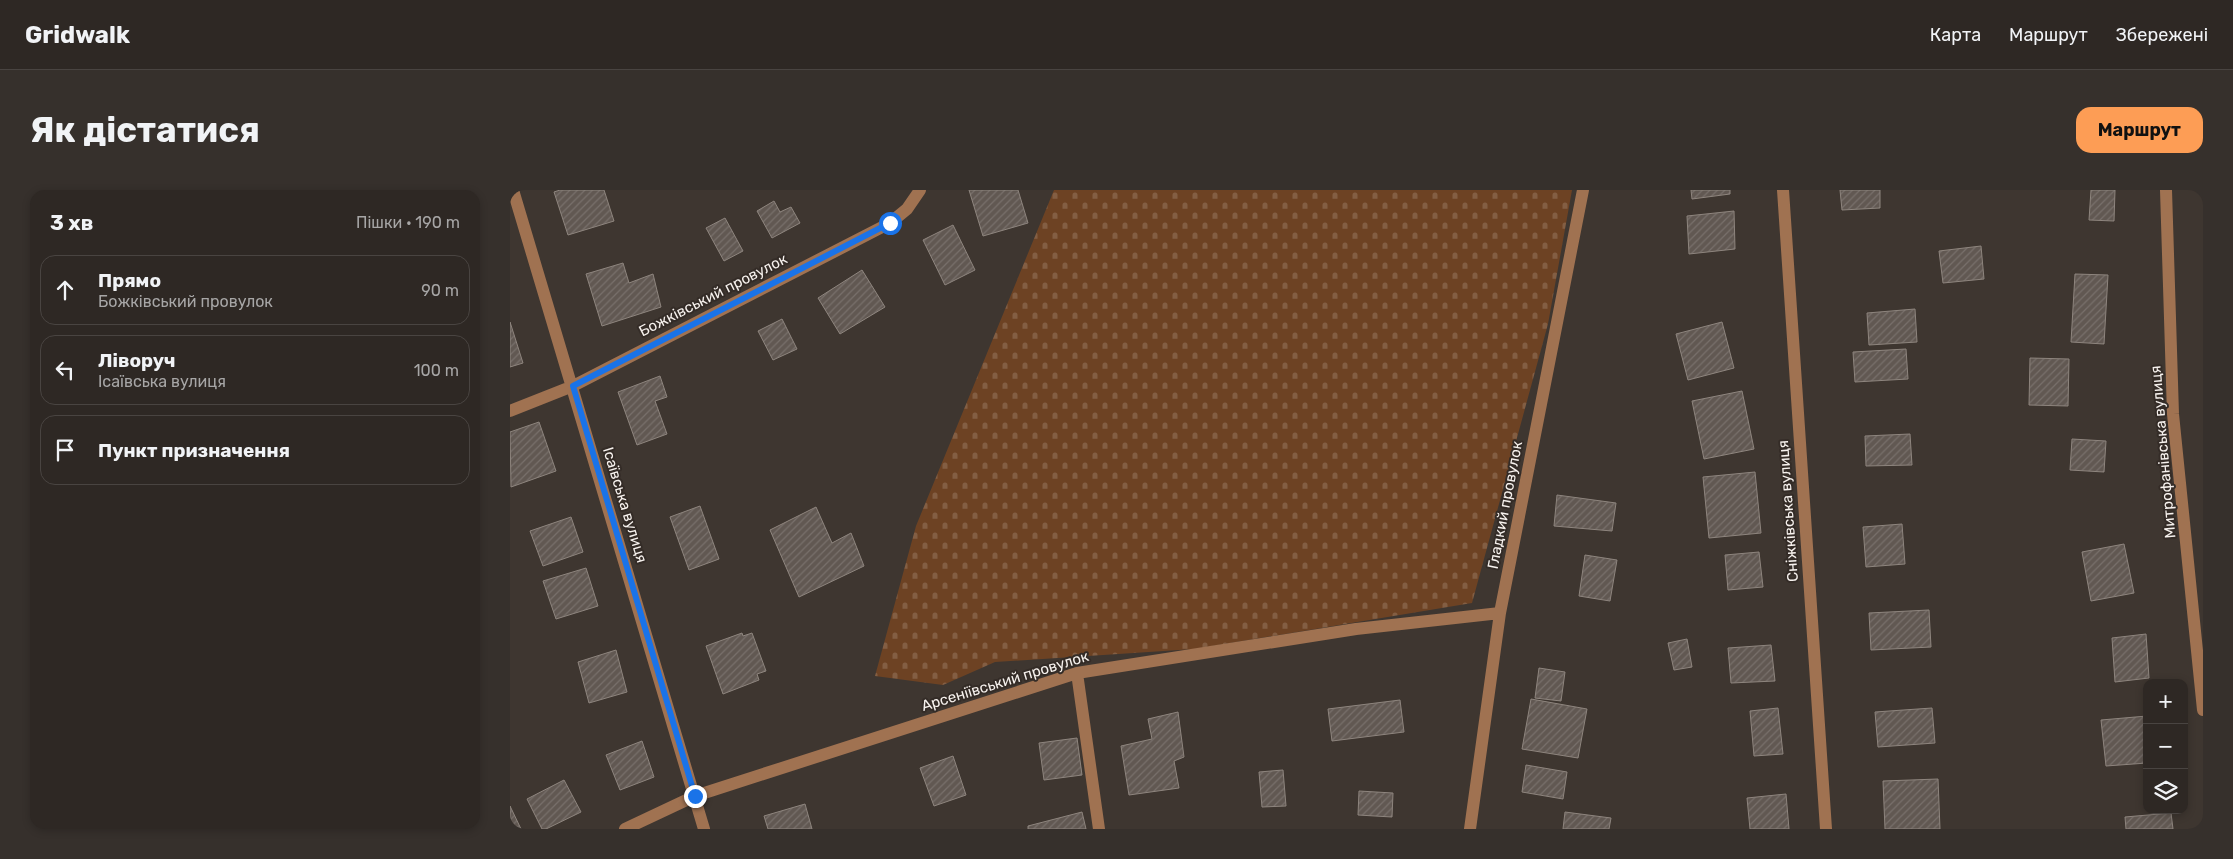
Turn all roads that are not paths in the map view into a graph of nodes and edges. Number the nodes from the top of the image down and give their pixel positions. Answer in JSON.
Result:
{"nodes":[{"id":1,"x":513,"y":190,"type":"edge"},
{"id":2,"x":1583,"y":190,"type":"edge"},
{"id":3,"x":1783,"y":190,"type":"edge"},
{"id":4,"x":2166,"y":190,"type":"edge"},
{"id":5,"x":920,"y":191,"type":"edge"},
{"id":6,"x":573,"y":386,"type":"junction"},
{"id":7,"x":510,"y":411,"type":"edge"},
{"id":8,"x":1500,"y":613,"type":"junction"},
{"id":9,"x":1077,"y":673,"type":"junction"},
{"id":10,"x":2203,"y":710,"type":"edge"},
{"id":11,"x":695,"y":796,"type":"junction"},
{"id":12,"x":624,"y":829,"type":"edge"},
{"id":13,"x":704,"y":829,"type":"edge"},
{"id":14,"x":1099,"y":829,"type":"edge"},
{"id":15,"x":1470,"y":829,"type":"edge"},
{"id":16,"x":1826,"y":829,"type":"edge"}],
"edges":[{"from":1,"to":6,"type":"street","name":"Ісаївська вулиця"},
{"from":2,"to":8,"type":"street","name":"Гладкий провулок"},
{"from":3,"to":16,"type":"street","name":"Сніжківська вулиця"},
{"from":4,"to":10,"type":"street","name":"Митрофанівська вулиця"},
{"from":5,"to":6,"type":"street","name":"Божківський провулок"},
{"from":6,"to":7,"type":"street","name":"Божківський провулок"},
{"from":6,"to":11,"type":"street","name":"Ісаївська вулиця"},
{"from":8,"to":9,"type":"street","name":"Арсеніївський провулок"},
{"from":8,"to":15,"type":"street","name":"Гладкий провулок"},
{"from":9,"to":11,"type":"street","name":"Арсеніївський провулок"},
{"from":9,"to":14,"type":"street"},
{"from":11,"to":12,"type":"street","name":"Арсеніївський провулок"},
{"from":11,"to":13,"type":"street","name":"Ісаївська вулиця"}]}
